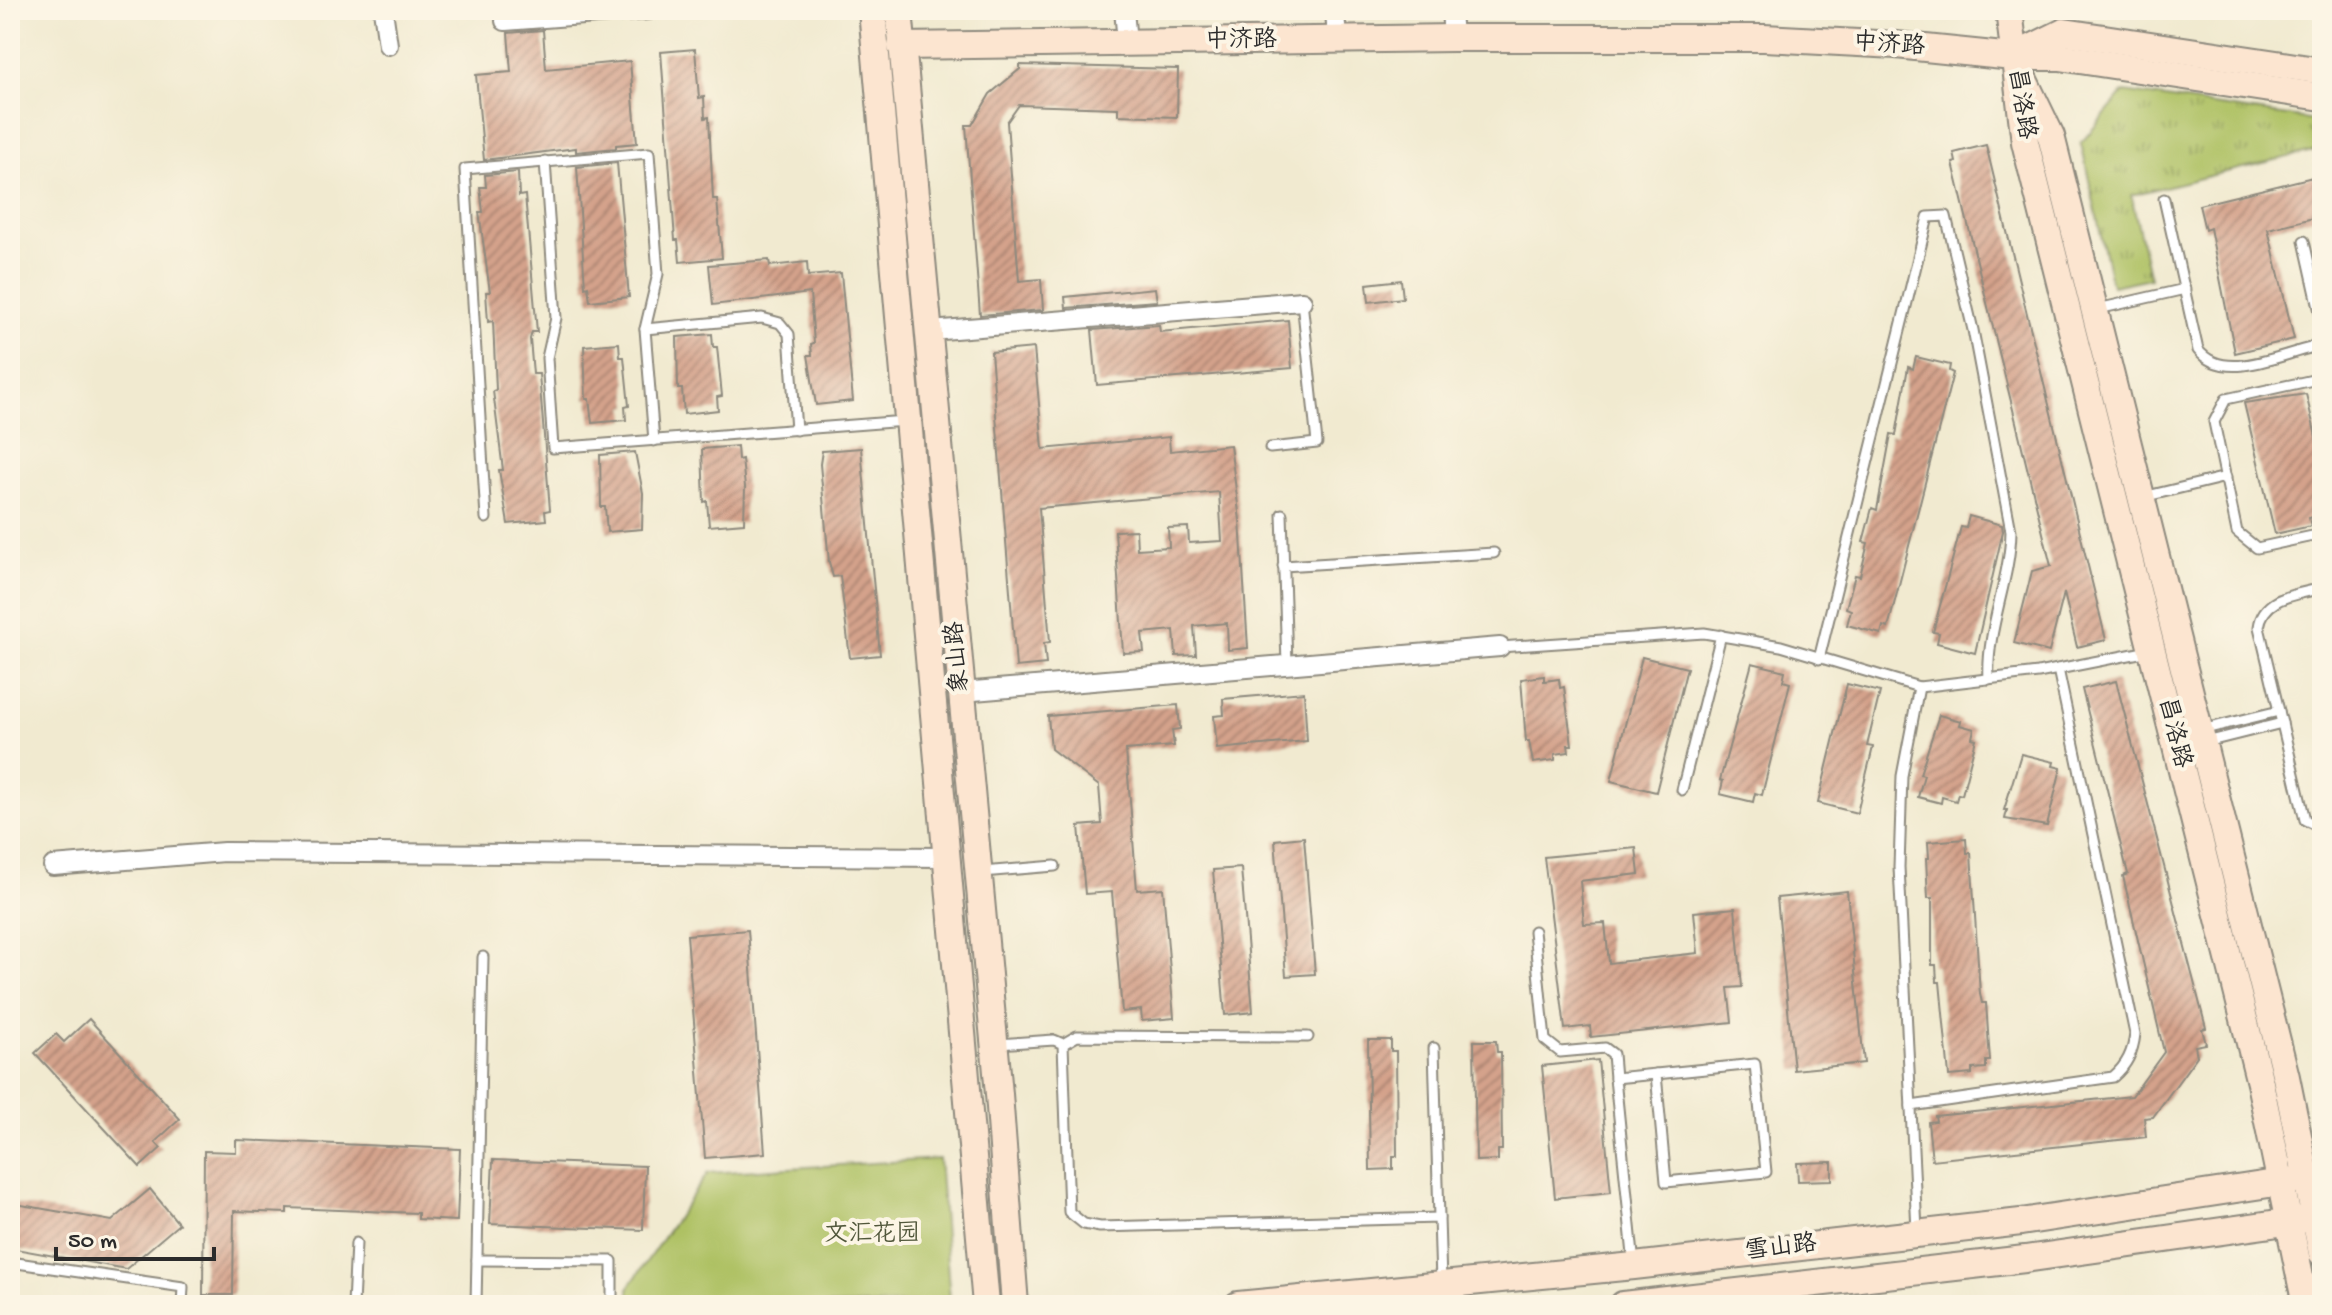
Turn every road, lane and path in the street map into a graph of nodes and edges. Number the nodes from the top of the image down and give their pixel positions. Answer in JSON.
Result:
{"nodes":[{"id":1,"x":383,"y":10,"type":"edge"},
{"id":2,"x":648,"y":10,"type":"edge"},
{"id":3,"x":872,"y":10,"type":"edge"},
{"id":4,"x":899,"y":10,"type":"edge"},
{"id":5,"x":1124,"y":10,"type":"edge"},
{"id":6,"x":1335,"y":10,"type":"edge"},
{"id":7,"x":1451,"y":10,"type":"edge"},
{"id":8,"x":2009,"y":10,"type":"edge"},
{"id":9,"x":505,"y":21,"type":"dead end"},
{"id":10,"x":1453,"y":38,"type":"junction"},
{"id":11,"x":1337,"y":41,"type":"junction"},
{"id":12,"x":1127,"y":42,"type":"junction"},
{"id":13,"x":388,"y":45,"type":"dead end"},
{"id":14,"x":901,"y":46,"type":"junction"},
{"id":15,"x":2013,"y":57,"type":"junction"},
{"id":16,"x":2322,"y":71,"type":"edge"},
{"id":17,"x":2322,"y":97,"type":"edge"},
{"id":18,"x":545,"y":161,"type":"junction"},
{"id":19,"x":2164,"y":199,"type":"dead end"},
{"id":20,"x":2304,"y":241,"type":"dead end"},
{"id":21,"x":2185,"y":289,"type":"junction"},
{"id":22,"x":1302,"y":301,"type":"joint"},
{"id":23,"x":2095,"y":310,"type":"junction"},
{"id":24,"x":2322,"y":321,"type":"edge"},
{"id":25,"x":645,"y":329,"type":"junction"},
{"id":26,"x":930,"y":331,"type":"junction"},
{"id":27,"x":2322,"y":334,"type":"edge"},
{"id":28,"x":2322,"y":378,"type":"edge"},
{"id":29,"x":908,"y":421,"type":"junction"},
{"id":30,"x":796,"y":430,"type":"junction"},
{"id":31,"x":654,"y":441,"type":"junction"},
{"id":32,"x":1270,"y":448,"type":"dead end"},
{"id":33,"x":2226,"y":477,"type":"junction"},
{"id":34,"x":2141,"y":497,"type":"junction"},
{"id":35,"x":1282,"y":514,"type":"dead end"},
{"id":36,"x":486,"y":518,"type":"dead end"},
{"id":37,"x":2322,"y":534,"type":"edge"},
{"id":38,"x":1494,"y":553,"type":"dead end"},
{"id":39,"x":1283,"y":566,"type":"junction"},
{"id":40,"x":2322,"y":588,"type":"edge"},
{"id":41,"x":1721,"y":635,"type":"junction"},
{"id":42,"x":1500,"y":647,"type":"joint"},
{"id":43,"x":2152,"y":650,"type":"junction"},
{"id":44,"x":1819,"y":659,"type":"junction"},
{"id":45,"x":1287,"y":664,"type":"junction"},
{"id":46,"x":2058,"y":669,"type":"junction"},
{"id":47,"x":1989,"y":679,"type":"junction"},
{"id":48,"x":1919,"y":687,"type":"junction"},
{"id":49,"x":962,"y":692,"type":"junction"},
{"id":50,"x":2279,"y":711,"type":"junction"},
{"id":51,"x":2282,"y":723,"type":"junction"},
{"id":52,"x":2201,"y":736,"type":"junction"},
{"id":53,"x":1682,"y":790,"type":"dead end"},
{"id":54,"x":2322,"y":828,"type":"edge"},
{"id":55,"x":947,"y":857,"type":"junction"},
{"id":56,"x":53,"y":866,"type":"dead end"},
{"id":57,"x":1055,"y":866,"type":"dead end"},
{"id":58,"x":978,"y":872,"type":"junction"},
{"id":59,"x":1534,"y":931,"type":"dead end"},
{"id":60,"x":483,"y":957,"type":"dead end"},
{"id":61,"x":1308,"y":1037,"type":"dead end"},
{"id":62,"x":995,"y":1044,"type":"junction"},
{"id":63,"x":1063,"y":1044,"type":"junction"},
{"id":64,"x":1434,"y":1048,"type":"dead end"},
{"id":65,"x":1656,"y":1074,"type":"junction"},
{"id":66,"x":1615,"y":1078,"type":"junction"},
{"id":67,"x":1911,"y":1106,"type":"junction"},
{"id":68,"x":2314,"y":1177,"type":"edge"},
{"id":69,"x":2281,"y":1183,"type":"junction"},
{"id":70,"x":2318,"y":1217,"type":"edge"},
{"id":71,"x":1439,"y":1218,"type":"junction"},
{"id":72,"x":2289,"y":1222,"type":"junction"},
{"id":73,"x":1917,"y":1233,"type":"junction"},
{"id":74,"x":356,"y":1243,"type":"dead end"},
{"id":75,"x":2322,"y":1253,"type":"edge"},
{"id":76,"x":477,"y":1260,"type":"junction"},
{"id":77,"x":10,"y":1262,"type":"edge"},
{"id":78,"x":1634,"y":1266,"type":"junction"},
{"id":79,"x":1441,"y":1285,"type":"junction"},
{"id":80,"x":1744,"y":1298,"type":"edge"},
{"id":81,"x":182,"y":1305,"type":"edge"},
{"id":82,"x":353,"y":1305,"type":"edge"},
{"id":83,"x":476,"y":1305,"type":"edge"},
{"id":84,"x":612,"y":1305,"type":"edge"},
{"id":85,"x":986,"y":1305,"type":"edge"},
{"id":86,"x":1015,"y":1305,"type":"edge"},
{"id":87,"x":1238,"y":1305,"type":"edge"},
{"id":88,"x":1623,"y":1305,"type":"edge"},
{"id":89,"x":2306,"y":1305,"type":"edge"}],
"edges":[{"from":1,"to":13,"type":"street"},
{"from":2,"to":9,"type":"street"},
{"from":3,"to":29,"type":"street","name":"象山路"},
{"from":4,"to":14,"type":"street","name":"象山路"},
{"from":5,"to":12,"type":"street"},
{"from":6,"to":11,"type":"street"},
{"from":7,"to":10,"type":"street"},
{"from":8,"to":15,"type":"street"},
{"from":10,"to":11,"type":"street","name":"中济路"},
{"from":10,"to":15,"type":"street","name":"中济路"},
{"from":11,"to":12,"type":"street","name":"中济路"},
{"from":12,"to":14,"type":"street","name":"中济路"},
{"from":14,"to":26,"type":"street","name":"象山路"},
{"from":15,"to":16,"type":"street"},
{"from":15,"to":17,"type":"street","name":"中济路"},
{"from":15,"to":23,"type":"street","name":"昌洛路"},
{"from":15,"to":43,"type":"street","name":"昌洛路"},
{"from":18,"to":25,"type":"lane"},
{"from":18,"to":31,"type":"lane"},
{"from":18,"to":36,"type":"lane"},
{"from":19,"to":21,"type":"lane"},
{"from":20,"to":24,"type":"lane"},
{"from":21,"to":23,"type":"lane"},
{"from":21,"to":27,"type":"lane"},
{"from":22,"to":26,"type":"street"},
{"from":22,"to":32,"type":"lane"},
{"from":23,"to":34,"type":"street","name":"昌洛路"},
{"from":25,"to":30,"type":"lane"},
{"from":25,"to":31,"type":"lane"},
{"from":26,"to":49,"type":"street","name":"象山路"},
{"from":28,"to":33,"type":"lane"},
{"from":29,"to":30,"type":"lane"},
{"from":29,"to":55,"type":"street","name":"象山路"},
{"from":30,"to":31,"type":"lane"},
{"from":33,"to":34,"type":"lane"},
{"from":33,"to":37,"type":"lane"},
{"from":34,"to":52,"type":"street","name":"昌洛路"},
{"from":35,"to":39,"type":"lane"},
{"from":38,"to":39,"type":"lane"},
{"from":39,"to":45,"type":"lane"},
{"from":40,"to":50,"type":"lane"},
{"from":41,"to":42,"type":"lane"},
{"from":41,"to":44,"type":"lane"},
{"from":41,"to":53,"type":"lane"},
{"from":42,"to":45,"type":"street"},
{"from":43,"to":46,"type":"lane"},
{"from":43,"to":69,"type":"street","name":"昌洛路"},
{"from":44,"to":47,"type":"lane"},
{"from":44,"to":48,"type":"lane"},
{"from":45,"to":49,"type":"street"},
{"from":46,"to":47,"type":"lane"},
{"from":46,"to":67,"type":"lane"},
{"from":47,"to":48,"type":"lane"},
{"from":48,"to":67,"type":"lane"},
{"from":49,"to":58,"type":"street","name":"象山路"},
{"from":50,"to":51,"type":"lane"},
{"from":50,"to":52,"type":"lane"},
{"from":51,"to":52,"type":"lane"},
{"from":51,"to":54,"type":"lane"},
{"from":52,"to":68,"type":"street","name":"昌洛路"},
{"from":55,"to":56,"type":"street"},
{"from":55,"to":85,"type":"street","name":"象山路"},
{"from":57,"to":58,"type":"lane"},
{"from":58,"to":62,"type":"street","name":"象山路"},
{"from":59,"to":66,"type":"lane"},
{"from":60,"to":76,"type":"lane"},
{"from":61,"to":63,"type":"lane"},
{"from":62,"to":63,"type":"lane"},
{"from":62,"to":86,"type":"street","name":"象山路"},
{"from":63,"to":71,"type":"lane"},
{"from":64,"to":71,"type":"lane"},
{"from":65,"to":65,"type":"lane"},
{"from":65,"to":66,"type":"lane"},
{"from":66,"to":78,"type":"lane"},
{"from":67,"to":73,"type":"lane"},
{"from":68,"to":69,"type":"street","name":"雪山路"},
{"from":68,"to":70,"type":"street","name":"昌洛路"},
{"from":69,"to":72,"type":"street","name":"昌洛路"},
{"from":69,"to":73,"type":"street","name":"雪山路"},
{"from":70,"to":72,"type":"street","name":"雪山路"},
{"from":70,"to":75,"type":"street","name":"昌洛路"},
{"from":71,"to":79,"type":"lane"},
{"from":72,"to":80,"type":"street","name":"雪山路"},
{"from":72,"to":89,"type":"street","name":"昌洛路"},
{"from":73,"to":78,"type":"street","name":"雪山路"},
{"from":74,"to":82,"type":"lane"},
{"from":76,"to":83,"type":"lane"},
{"from":76,"to":84,"type":"lane"},
{"from":77,"to":81,"type":"lane"},
{"from":78,"to":79,"type":"street","name":"雪山路"},
{"from":79,"to":87,"type":"street","name":"雪山路"},
{"from":80,"to":88,"type":"street","name":"雪山路"}]}
